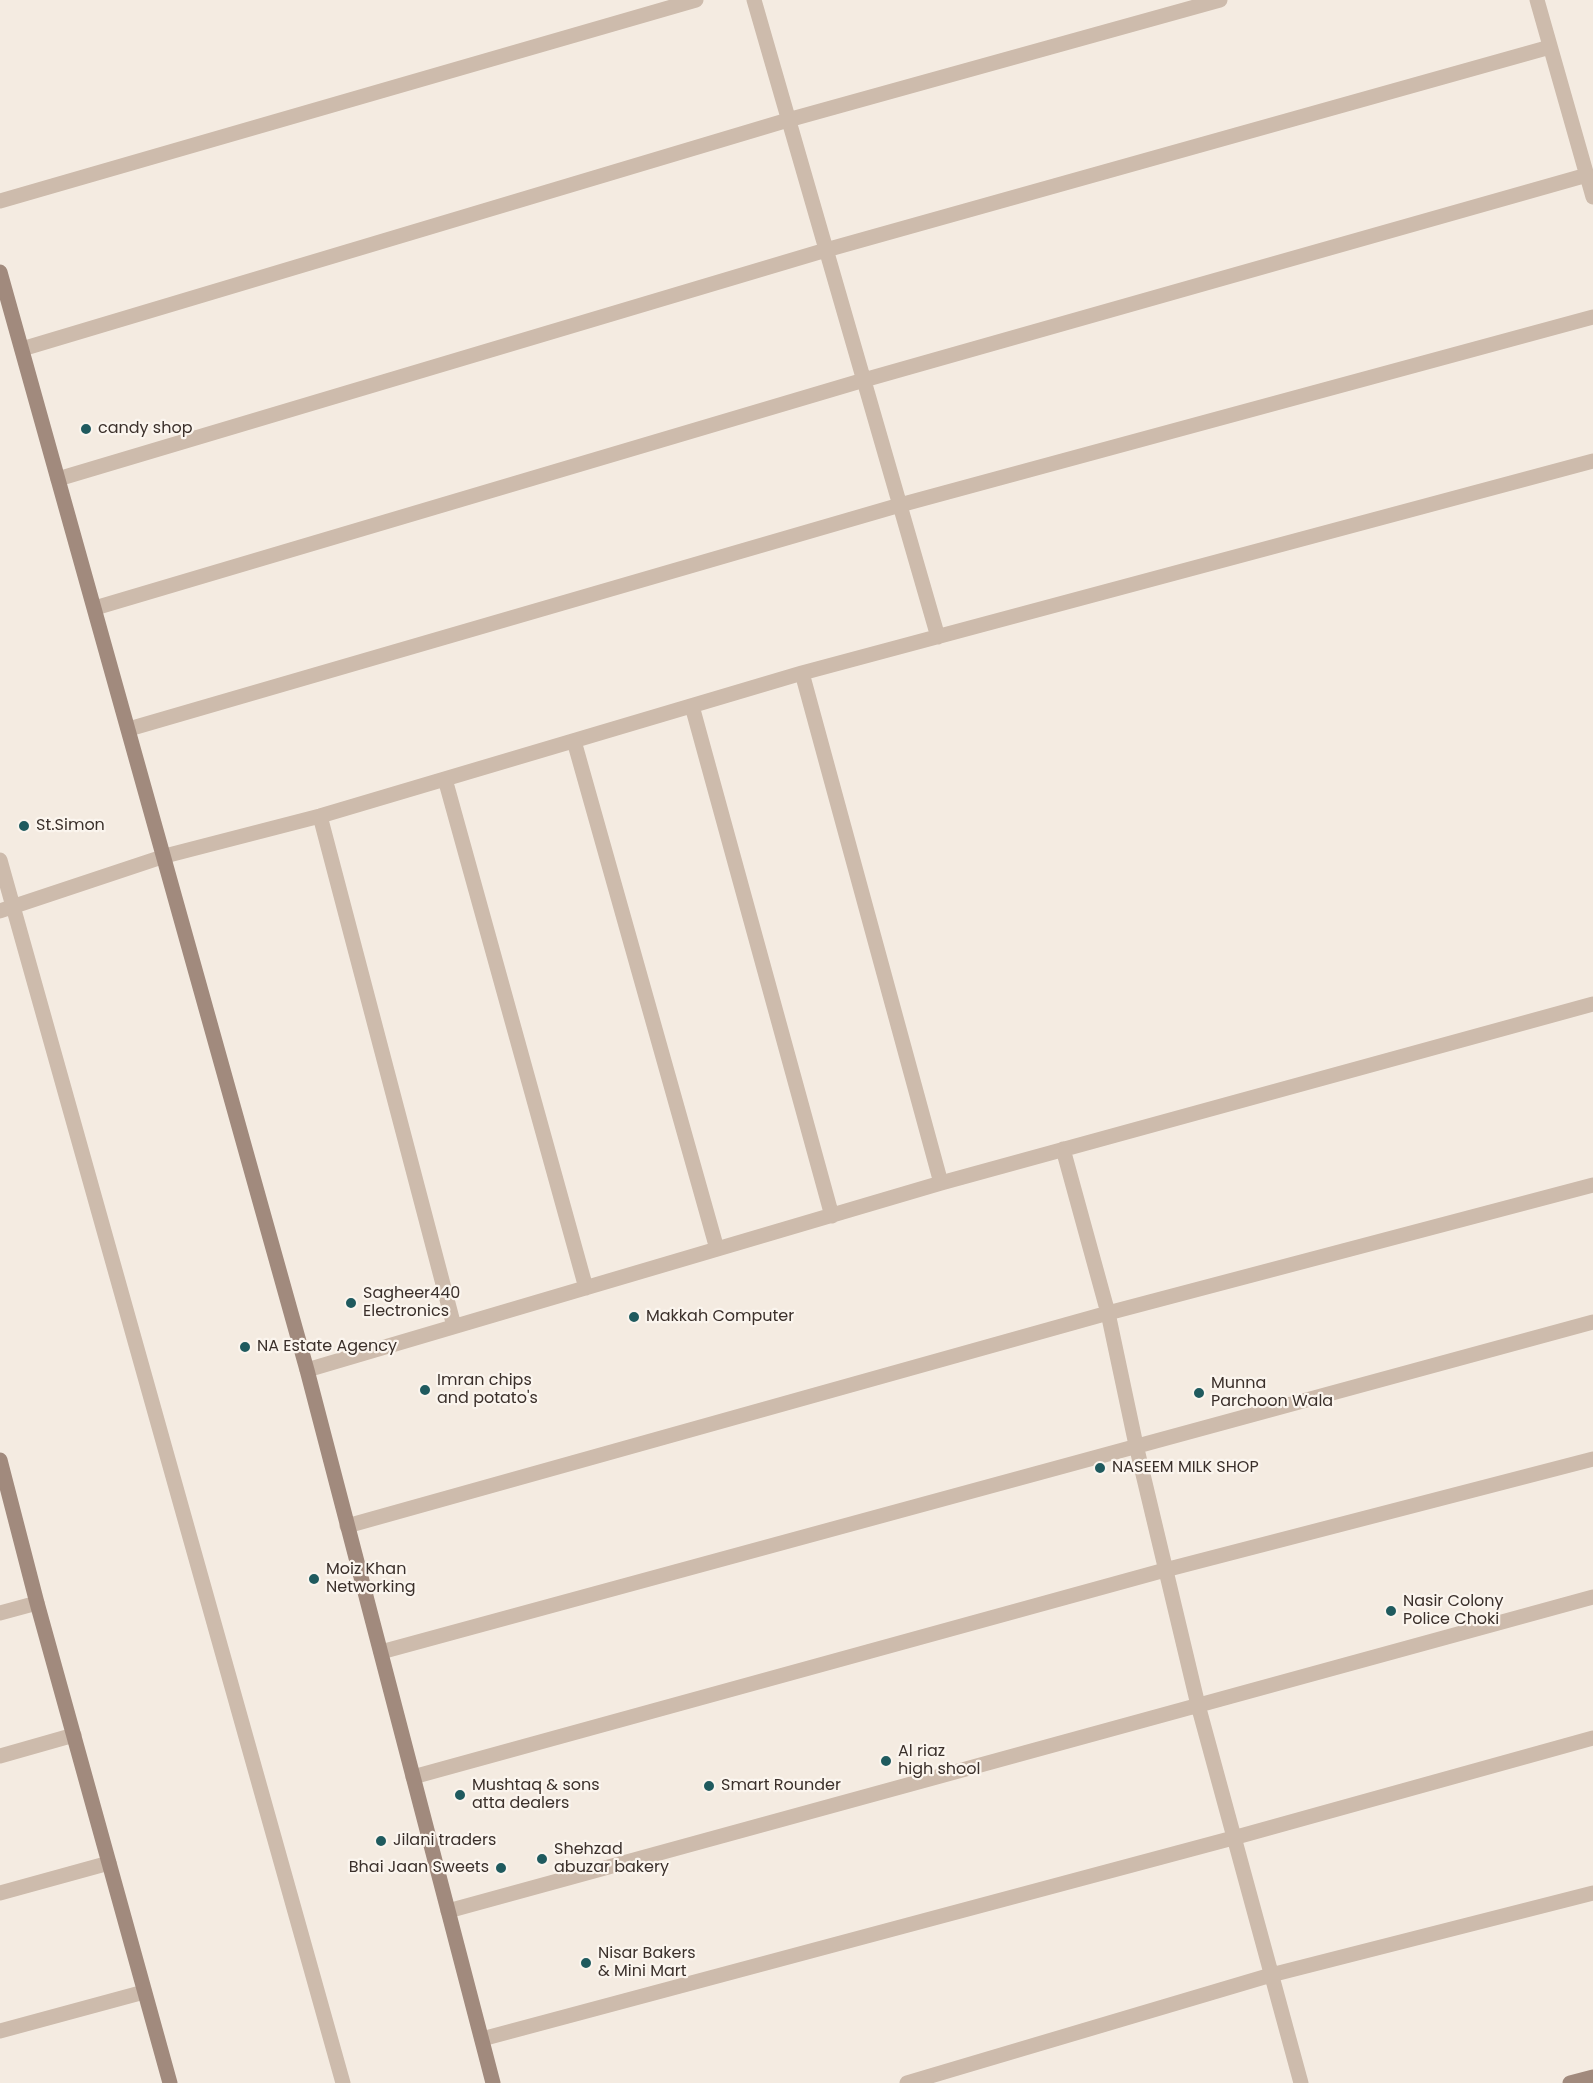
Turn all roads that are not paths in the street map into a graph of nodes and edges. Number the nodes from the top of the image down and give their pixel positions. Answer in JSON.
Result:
{"nodes":[{"id":1,"x":696,"y":0,"type":"edge"},
{"id":2,"x":754,"y":0,"type":"edge"},
{"id":3,"x":1220,"y":0,"type":"edge"},
{"id":4,"x":1537,"y":0,"type":"edge"},
{"id":5,"x":1550,"y":47,"type":"junction"},
{"id":6,"x":788,"y":120,"type":"junction"},
{"id":7,"x":1587,"y":176,"type":"junction"},
{"id":8,"x":1593,"y":197,"type":"edge"},
{"id":9,"x":0,"y":201,"type":"edge"},
{"id":10,"x":826,"y":250,"type":"junction"},
{"id":11,"x":0,"y":272,"type":"edge"},
{"id":12,"x":1593,"y":317,"type":"edge"},
{"id":13,"x":22,"y":349,"type":"junction"},
{"id":14,"x":864,"y":380,"type":"junction"},
{"id":15,"x":1593,"y":461,"type":"edge"},
{"id":16,"x":58,"y":479,"type":"junction"},
{"id":17,"x":900,"y":505,"type":"junction"},
{"id":18,"x":95,"y":608,"type":"junction"},
{"id":19,"x":938,"y":636,"type":"junction"},
{"id":20,"x":802,"y":674,"type":"junction"},
{"id":21,"x":693,"y":706,"type":"junction"},
{"id":22,"x":129,"y":729,"type":"junction"},
{"id":23,"x":574,"y":741,"type":"junction"},
{"id":24,"x":445,"y":779,"type":"junction"},
{"id":25,"x":320,"y":816,"type":"junction"},
{"id":26,"x":165,"y":856,"type":"junction"},
{"id":27,"x":0,"y":860,"type":"edge"},
{"id":28,"x":7,"y":909,"type":"edge"},
{"id":29,"x":1593,"y":1004,"type":"edge"},
{"id":30,"x":1063,"y":1149,"type":"junction"},
{"id":31,"x":941,"y":1183,"type":"junction"},
{"id":32,"x":1593,"y":1185,"type":"edge"},
{"id":33,"x":832,"y":1215,"type":"junction"},
{"id":34,"x":717,"y":1249,"type":"junction"},
{"id":35,"x":586,"y":1288,"type":"junction"},
{"id":36,"x":1108,"y":1313,"type":"junction"},
{"id":37,"x":1593,"y":1322,"type":"edge"},
{"id":38,"x":454,"y":1326,"type":"junction"},
{"id":39,"x":307,"y":1370,"type":"junction"},
{"id":40,"x":1136,"y":1445,"type":"junction"},
{"id":41,"x":1593,"y":1459,"type":"edge"},
{"id":42,"x":0,"y":1460,"type":"edge"},
{"id":43,"x":347,"y":1526,"type":"junction"},
{"id":44,"x":1165,"y":1570,"type":"junction"},
{"id":45,"x":1593,"y":1598,"type":"edge"},
{"id":46,"x":37,"y":1603,"type":"junction"},
{"id":47,"x":0,"y":1613,"type":"edge"},
{"id":48,"x":381,"y":1652,"type":"junction"},
{"id":49,"x":1198,"y":1705,"type":"junction"},
{"id":50,"x":74,"y":1735,"type":"junction"},
{"id":51,"x":1593,"y":1738,"type":"edge"},
{"id":52,"x":0,"y":1756,"type":"edge"},
{"id":53,"x":413,"y":1777,"type":"junction"},
{"id":54,"x":1233,"y":1838,"type":"junction"},
{"id":55,"x":109,"y":1863,"type":"junction"},
{"id":56,"x":0,"y":1893,"type":"edge"},
{"id":57,"x":1593,"y":1893,"type":"edge"},
{"id":58,"x":448,"y":1911,"type":"junction"},
{"id":59,"x":1271,"y":1975,"type":"junction"},
{"id":60,"x":144,"y":1992,"type":"junction"},
{"id":61,"x":0,"y":2031,"type":"edge"},
{"id":62,"x":482,"y":2039,"type":"junction"},
{"id":63,"x":170,"y":2083,"type":"edge"},
{"id":64,"x":344,"y":2083,"type":"edge"},
{"id":65,"x":494,"y":2083,"type":"edge"},
{"id":66,"x":907,"y":2083,"type":"edge"},
{"id":67,"x":1301,"y":2083,"type":"edge"}],
"edges":[{"from":1,"to":9,"type":"street"},
{"from":2,"to":6,"type":"street"},
{"from":3,"to":6,"type":"street"},
{"from":4,"to":5,"type":"street"},
{"from":5,"to":7,"type":"street"},
{"from":5,"to":10,"type":"street"},
{"from":6,"to":10,"type":"street"},
{"from":6,"to":13,"type":"street"},
{"from":7,"to":8,"type":"street"},
{"from":7,"to":14,"type":"street"},
{"from":10,"to":14,"type":"street"},
{"from":10,"to":16,"type":"street"},
{"from":11,"to":13,"type":"street"},
{"from":12,"to":17,"type":"street"},
{"from":13,"to":16,"type":"street"},
{"from":14,"to":17,"type":"street"},
{"from":14,"to":18,"type":"street"},
{"from":15,"to":19,"type":"street"},
{"from":16,"to":18,"type":"street"},
{"from":17,"to":19,"type":"street"},
{"from":17,"to":22,"type":"street"},
{"from":18,"to":22,"type":"street"},
{"from":19,"to":20,"type":"street"},
{"from":20,"to":21,"type":"street"},
{"from":20,"to":31,"type":"street"},
{"from":21,"to":23,"type":"street"},
{"from":21,"to":33,"type":"street"},
{"from":22,"to":26,"type":"street"},
{"from":23,"to":24,"type":"street"},
{"from":23,"to":34,"type":"street"},
{"from":24,"to":25,"type":"street"},
{"from":24,"to":35,"type":"street"},
{"from":25,"to":26,"type":"street"},
{"from":25,"to":38,"type":"street"},
{"from":26,"to":28,"type":"street"},
{"from":26,"to":39,"type":"street"},
{"from":27,"to":28,"type":"street"},
{"from":28,"to":64,"type":"street"},
{"from":29,"to":30,"type":"street"},
{"from":30,"to":31,"type":"street"},
{"from":30,"to":36,"type":"street"},
{"from":31,"to":33,"type":"street"},
{"from":32,"to":36,"type":"street"},
{"from":33,"to":34,"type":"street"},
{"from":34,"to":35,"type":"street"},
{"from":35,"to":38,"type":"street"},
{"from":36,"to":40,"type":"street"},
{"from":36,"to":43,"type":"street"},
{"from":37,"to":40,"type":"street"},
{"from":38,"to":39,"type":"street"},
{"from":39,"to":43,"type":"street"},
{"from":40,"to":44,"type":"street"},
{"from":40,"to":48,"type":"street"},
{"from":41,"to":44,"type":"street"},
{"from":42,"to":46,"type":"street"},
{"from":43,"to":48,"type":"street"},
{"from":44,"to":49,"type":"street"},
{"from":44,"to":53,"type":"street"},
{"from":45,"to":49,"type":"street"},
{"from":46,"to":47,"type":"street"},
{"from":46,"to":50,"type":"street"},
{"from":48,"to":53,"type":"street"},
{"from":49,"to":54,"type":"street"},
{"from":49,"to":58,"type":"street"},
{"from":50,"to":52,"type":"street"},
{"from":50,"to":55,"type":"street"},
{"from":51,"to":54,"type":"street"},
{"from":53,"to":58,"type":"street"},
{"from":54,"to":59,"type":"street"},
{"from":54,"to":62,"type":"street"},
{"from":55,"to":56,"type":"street"},
{"from":55,"to":60,"type":"street"},
{"from":57,"to":59,"type":"street"},
{"from":58,"to":62,"type":"street"},
{"from":59,"to":66,"type":"street"},
{"from":59,"to":67,"type":"street"},
{"from":60,"to":61,"type":"street"},
{"from":60,"to":63,"type":"street"},
{"from":62,"to":65,"type":"street"}]}
